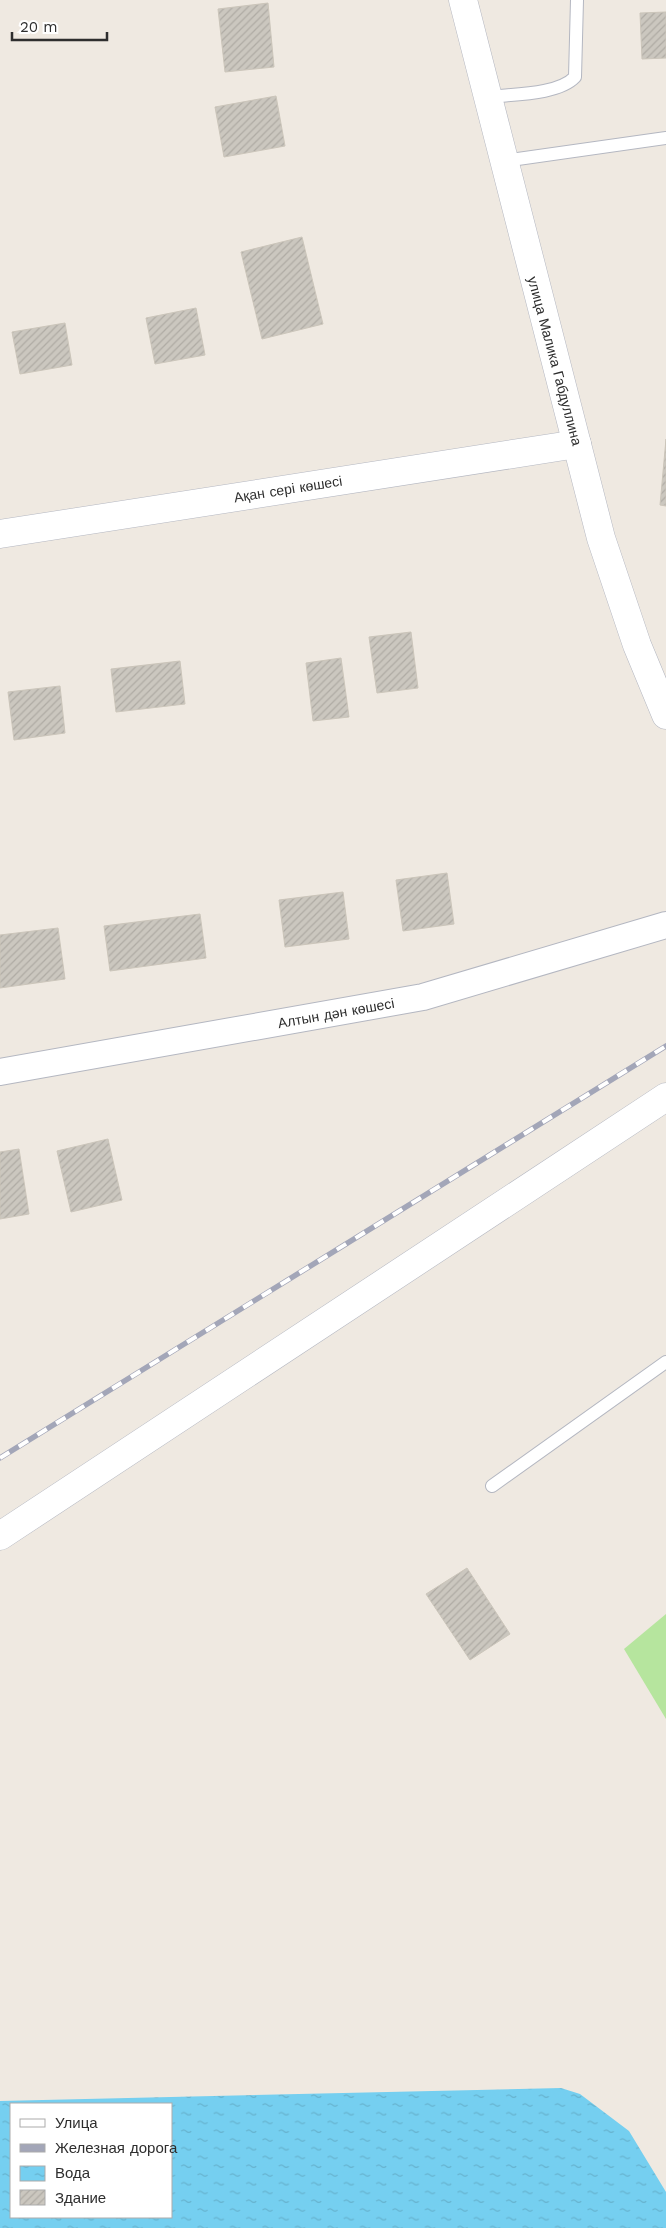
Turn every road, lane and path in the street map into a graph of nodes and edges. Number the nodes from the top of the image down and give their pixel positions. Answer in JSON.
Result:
{"nodes":[{"id":1,"x":463,"y":0,"type":"edge"},
{"id":2,"x":472,"y":0,"type":"edge"},
{"id":3,"x":577,"y":0,"type":"edge"},
{"id":4,"x":488,"y":97,"type":"junction"},
{"id":5,"x":666,"y":138,"type":"edge"},
{"id":6,"x":504,"y":161,"type":"junction"},
{"id":7,"x":577,"y":444,"type":"junction"},
{"id":8,"x":0,"y":534,"type":"edge"},
{"id":9,"x":666,"y":715,"type":"edge"},
{"id":10,"x":666,"y":925,"type":"edge"},
{"id":11,"x":0,"y":1072,"type":"edge"},
{"id":12,"x":666,"y":1097,"type":"edge"},
{"id":13,"x":666,"y":1362,"type":"edge"},
{"id":14,"x":492,"y":1486,"type":"dead end"},
{"id":15,"x":0,"y":1536,"type":"edge"}],
"edges":[{"from":1,"to":2,"type":"lane"},
{"from":1,"to":4,"type":"main road","name":"улица Малика Габдуллина"},
{"from":3,"to":4,"type":"lane"},
{"from":4,"to":6,"type":"main road","name":"улица Малика Габдуллина"},
{"from":5,"to":6,"type":"lane"},
{"from":6,"to":7,"type":"main road","name":"улица Малика Габдуллина"},
{"from":7,"to":8,"type":"main road","name":"Ақан сері көшесі"},
{"from":7,"to":9,"type":"main road","name":"улица Малика Габдуллина"},
{"from":10,"to":11,"type":"street","name":"Алтын дән көшесі"},
{"from":12,"to":15,"type":"main road"},
{"from":13,"to":14,"type":"lane"}]}
